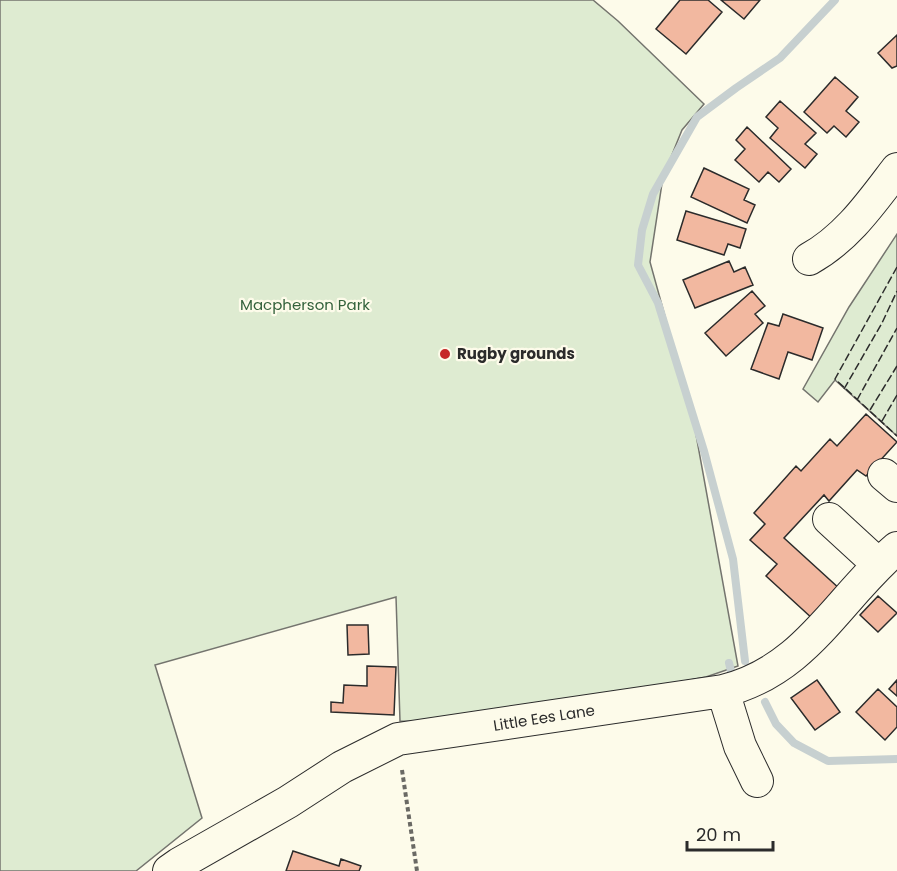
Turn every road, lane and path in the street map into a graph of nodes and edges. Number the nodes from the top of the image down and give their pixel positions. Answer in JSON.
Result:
{"nodes":[{"id":1,"x":897,"y":169,"type":"edge"},
{"id":2,"x":809,"y":259,"type":"dead end"},
{"id":3,"x":830,"y":519,"type":"dead end"},
{"id":4,"x":888,"y":556,"type":"edge"},
{"id":5,"x":723,"y":691,"type":"junction"},
{"id":6,"x":398,"y":740,"type":"junction"},
{"id":7,"x":757,"y":781,"type":"dead end"},
{"id":8,"x":170,"y":871,"type":"edge"},
{"id":9,"x":417,"y":871,"type":"edge"}],
"edges":[{"from":1,"to":2,"type":"street"},
{"from":3,"to":4,"type":"street"},
{"from":4,"to":5,"type":"street","name":"Little Ees Lane"},
{"from":5,"to":6,"type":"street","name":"Little Ees Lane"},
{"from":5,"to":7,"type":"street"},
{"from":6,"to":8,"type":"street","name":"Little Ees Lane"},
{"from":6,"to":9,"type":"path"}]}
